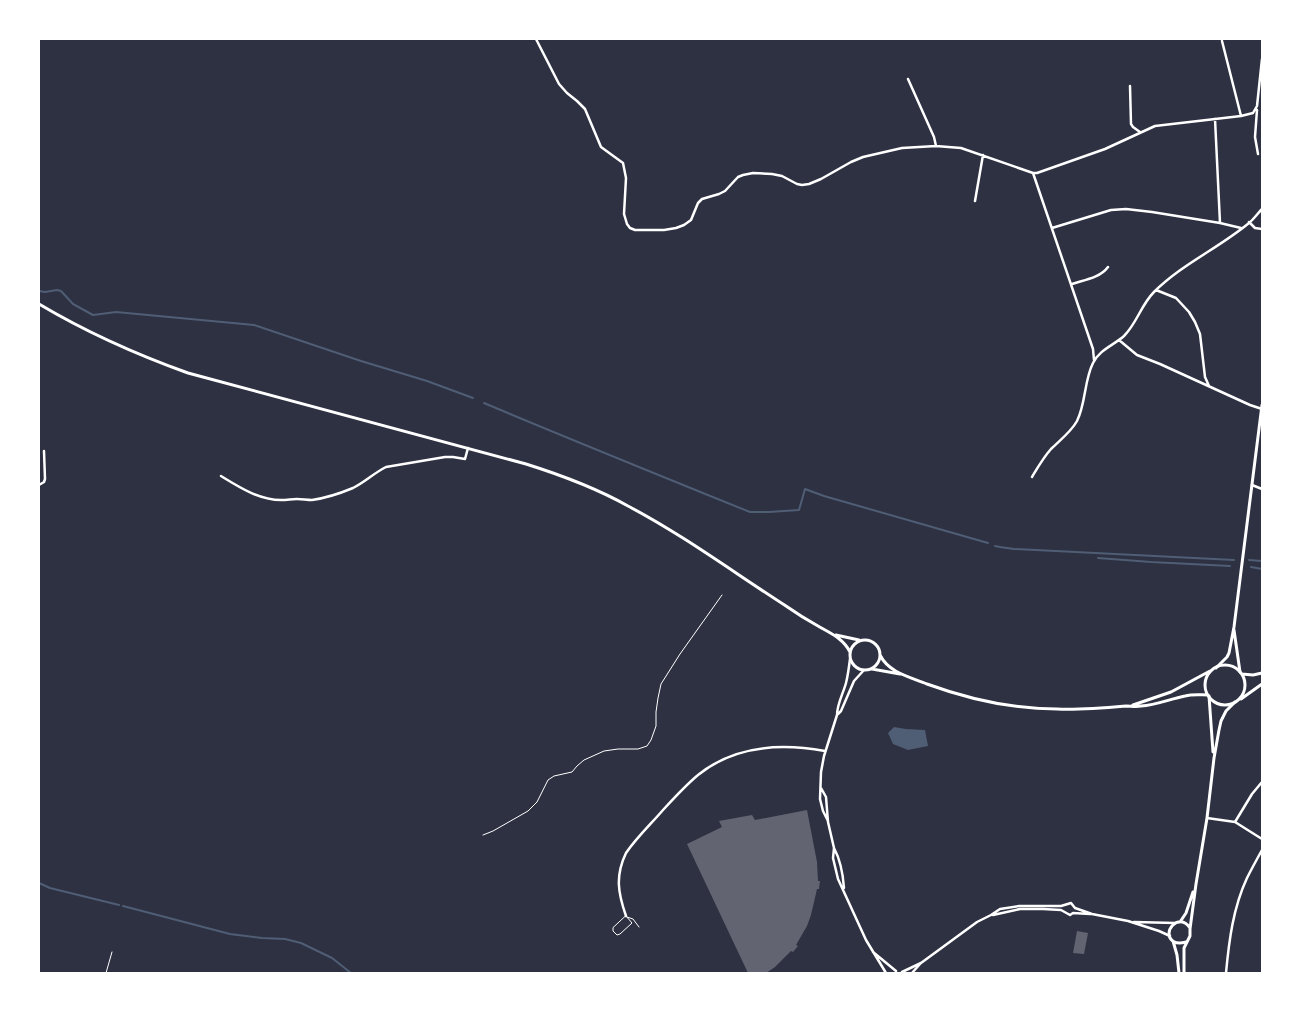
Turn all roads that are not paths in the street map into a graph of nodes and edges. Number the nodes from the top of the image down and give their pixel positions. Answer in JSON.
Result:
{"nodes":[{"id":1,"x":536,"y":39,"type":"edge"},
{"id":2,"x":1222,"y":41,"type":"dead end"},
{"id":3,"x":1262,"y":59,"type":"edge"},
{"id":4,"x":908,"y":79,"type":"dead end"},
{"id":5,"x":1130,"y":86,"type":"dead end"},
{"id":6,"x":1257,"y":106,"type":"junction"},
{"id":7,"x":1241,"y":116,"type":"junction"},
{"id":8,"x":1215,"y":119,"type":"junction"},
{"id":9,"x":1140,"y":132,"type":"junction"},
{"id":10,"x":936,"y":146,"type":"junction"},
{"id":11,"x":1258,"y":154,"type":"dead end"},
{"id":12,"x":982,"y":155,"type":"junction"},
{"id":13,"x":1033,"y":173,"type":"junction"},
{"id":14,"x":975,"y":201,"type":"dead end"},
{"id":15,"x":1262,"y":209,"type":"edge"},
{"id":16,"x":1249,"y":222,"type":"junction"},
{"id":17,"x":1220,"y":223,"type":"junction"},
{"id":18,"x":1052,"y":228,"type":"junction"},
{"id":19,"x":1241,"y":228,"type":"junction"},
{"id":20,"x":1262,"y":229,"type":"edge"},
{"id":21,"x":1108,"y":267,"type":"dead end"},
{"id":22,"x":1072,"y":284,"type":"junction"},
{"id":23,"x":1156,"y":290,"type":"junction"},
{"id":24,"x":39,"y":304,"type":"edge"},
{"id":25,"x":1119,"y":340,"type":"junction"},
{"id":26,"x":1094,"y":360,"type":"junction"},
{"id":27,"x":1210,"y":387,"type":"junction"},
{"id":28,"x":1262,"y":405,"type":"edge"},
{"id":29,"x":1262,"y":409,"type":"edge"},
{"id":30,"x":1261,"y":430,"type":"edge"},
{"id":31,"x":468,"y":448,"type":"junction"},
{"id":32,"x":44,"y":451,"type":"dead end"},
{"id":33,"x":221,"y":476,"type":"dead end"},
{"id":34,"x":1032,"y":477,"type":"dead end"},
{"id":35,"x":39,"y":485,"type":"edge"},
{"id":36,"x":1252,"y":485,"type":"junction"},
{"id":37,"x":1262,"y":489,"type":"edge"},
{"id":38,"x":1234,"y":626,"type":"junction"},
{"id":39,"x":833,"y":634,"type":"junction"},
{"id":40,"x":860,"y":640,"type":"junction"},
{"id":41,"x":850,"y":652,"type":"junction"},
{"id":42,"x":880,"y":655,"type":"junction"},
{"id":43,"x":850,"y":659,"type":"junction"},
{"id":44,"x":1215,"y":668,"type":"junction"},
{"id":45,"x":870,"y":669,"type":"junction"},
{"id":46,"x":864,"y":670,"type":"junction"},
{"id":47,"x":1241,"y":673,"type":"junction"},
{"id":48,"x":1262,"y":673,"type":"edge"},
{"id":49,"x":903,"y":675,"type":"junction"},
{"id":50,"x":1262,"y":684,"type":"edge"},
{"id":51,"x":1208,"y":696,"type":"junction"},
{"id":52,"x":1236,"y":702,"type":"junction"},
{"id":53,"x":1128,"y":706,"type":"junction"},
{"id":54,"x":837,"y":715,"type":"junction"},
{"id":55,"x":825,"y":751,"type":"junction"},
{"id":56,"x":1214,"y":758,"type":"junction"},
{"id":57,"x":1262,"y":782,"type":"edge"},
{"id":58,"x":821,"y":788,"type":"junction"},
{"id":59,"x":1207,"y":818,"type":"junction"},
{"id":60,"x":828,"y":822,"type":"junction"},
{"id":61,"x":1235,"y":822,"type":"junction"},
{"id":62,"x":1262,"y":839,"type":"edge"},
{"id":63,"x":834,"y":848,"type":"junction"},
{"id":64,"x":1262,"y":850,"type":"edge"},
{"id":65,"x":1196,"y":884,"type":"junction"},
{"id":66,"x":844,"y":890,"type":"junction"},
{"id":67,"x":1065,"y":905,"type":"junction"},
{"id":68,"x":1075,"y":908,"type":"junction"},
{"id":69,"x":1064,"y":911,"type":"junction"},
{"id":70,"x":1073,"y":913,"type":"junction"},
{"id":71,"x":1092,"y":914,"type":"junction"},
{"id":72,"x":991,"y":915,"type":"junction"},
{"id":73,"x":626,"y":916,"type":"junction"},
{"id":74,"x":1128,"y":922,"type":"junction"},
{"id":75,"x":1180,"y":922,"type":"junction"},
{"id":76,"x":1175,"y":923,"type":"junction"},
{"id":77,"x":639,"y":927,"type":"dead end"},
{"id":78,"x":1190,"y":929,"type":"junction"},
{"id":79,"x":1170,"y":936,"type":"junction"},
{"id":80,"x":1173,"y":941,"type":"junction"},
{"id":81,"x":1186,"y":941,"type":"junction"},
{"id":82,"x":872,"y":951,"type":"junction"},
{"id":83,"x":921,"y":963,"type":"junction"},
{"id":84,"x":896,"y":971,"type":"junction"},
{"id":85,"x":886,"y":973,"type":"edge"},
{"id":86,"x":891,"y":973,"type":"edge"},
{"id":87,"x":903,"y":973,"type":"edge"},
{"id":88,"x":912,"y":973,"type":"edge"},
{"id":89,"x":1179,"y":973,"type":"edge"},
{"id":90,"x":1184,"y":973,"type":"edge"},
{"id":91,"x":1226,"y":973,"type":"edge"}],
"edges":[{"from":1,"to":10,"type":"street"},
{"from":2,"to":7,"type":"street"},
{"from":3,"to":6,"type":"street"},
{"from":4,"to":10,"type":"street"},
{"from":5,"to":9,"type":"street"},
{"from":6,"to":7,"type":"street"},
{"from":6,"to":11,"type":"street"},
{"from":7,"to":8,"type":"street"},
{"from":8,"to":9,"type":"street"},
{"from":8,"to":17,"type":"street"},
{"from":9,"to":13,"type":"street"},
{"from":10,"to":12,"type":"street"},
{"from":12,"to":13,"type":"street"},
{"from":12,"to":14,"type":"street"},
{"from":13,"to":18,"type":"street"},
{"from":15,"to":16,"type":"street"},
{"from":16,"to":19,"type":"street"},
{"from":16,"to":20,"type":"street"},
{"from":17,"to":18,"type":"street"},
{"from":17,"to":19,"type":"street"},
{"from":18,"to":22,"type":"street"},
{"from":19,"to":23,"type":"street"},
{"from":21,"to":22,"type":"street"},
{"from":22,"to":26,"type":"street"},
{"from":23,"to":25,"type":"street"},
{"from":23,"to":27,"type":"street"},
{"from":24,"to":31,"type":"main road"},
{"from":25,"to":26,"type":"street"},
{"from":25,"to":27,"type":"street"},
{"from":26,"to":34,"type":"street"},
{"from":27,"to":29,"type":"street"},
{"from":28,"to":29,"type":"main road"},
{"from":29,"to":30,"type":"main road"},
{"from":30,"to":36,"type":"main road"},
{"from":31,"to":33,"type":"street"},
{"from":31,"to":39,"type":"main road"},
{"from":32,"to":35,"type":"street"},
{"from":36,"to":37,"type":"street"},
{"from":36,"to":38,"type":"main road"},
{"from":38,"to":44,"type":"main road"},
{"from":38,"to":47,"type":"main road"},
{"from":39,"to":40,"type":"main road"},
{"from":39,"to":41,"type":"main road"},
{"from":40,"to":41,"type":"main road"},
{"from":40,"to":42,"type":"main road"},
{"from":41,"to":43,"type":"main road"},
{"from":42,"to":45,"type":"main road"},
{"from":42,"to":49,"type":"main road"},
{"from":43,"to":46,"type":"main road"},
{"from":43,"to":54,"type":"street"},
{"from":44,"to":47,"type":"main road"},
{"from":44,"to":51,"type":"main road"},
{"from":44,"to":53,"type":"main road"},
{"from":45,"to":46,"type":"main road"},
{"from":45,"to":49,"type":"main road"},
{"from":46,"to":54,"type":"street"},
{"from":47,"to":48,"type":"main road"},
{"from":47,"to":52,"type":"main road"},
{"from":49,"to":53,"type":"main road"},
{"from":50,"to":52,"type":"main road"},
{"from":51,"to":52,"type":"main road"},
{"from":51,"to":53,"type":"main road"},
{"from":51,"to":56,"type":"main road"},
{"from":52,"to":56,"type":"main road"},
{"from":54,"to":55,"type":"street"},
{"from":55,"to":58,"type":"street"},
{"from":55,"to":73,"type":"street"},
{"from":56,"to":59,"type":"main road"},
{"from":57,"to":61,"type":"street"},
{"from":58,"to":60,"type":"street"},
{"from":58,"to":60,"type":"street"},
{"from":59,"to":61,"type":"street"},
{"from":59,"to":65,"type":"main road"},
{"from":60,"to":63,"type":"street"},
{"from":61,"to":62,"type":"street"},
{"from":63,"to":66,"type":"street"},
{"from":63,"to":66,"type":"street"},
{"from":64,"to":91,"type":"street"},
{"from":65,"to":75,"type":"main road"},
{"from":65,"to":78,"type":"main road"},
{"from":66,"to":82,"type":"street"},
{"from":67,"to":68,"type":"street"},
{"from":67,"to":69,"type":"street"},
{"from":67,"to":72,"type":"street"},
{"from":68,"to":70,"type":"street"},
{"from":68,"to":71,"type":"street"},
{"from":69,"to":70,"type":"street"},
{"from":69,"to":72,"type":"street"},
{"from":70,"to":71,"type":"street"},
{"from":71,"to":74,"type":"street"},
{"from":72,"to":83,"type":"street"},
{"from":73,"to":73,"type":"lane"},
{"from":73,"to":77,"type":"lane"},
{"from":74,"to":76,"type":"street"},
{"from":74,"to":79,"type":"street"},
{"from":75,"to":76,"type":"main road"},
{"from":75,"to":78,"type":"main road"},
{"from":76,"to":79,"type":"main road"},
{"from":78,"to":81,"type":"main road"},
{"from":79,"to":80,"type":"main road"},
{"from":80,"to":81,"type":"main road"},
{"from":80,"to":89,"type":"main road"},
{"from":81,"to":90,"type":"main road"},
{"from":82,"to":84,"type":"street"},
{"from":82,"to":85,"type":"street"},
{"from":83,"to":87,"type":"street"},
{"from":83,"to":88,"type":"street"},
{"from":84,"to":86,"type":"street"},
{"from":84,"to":87,"type":"street"}]}
